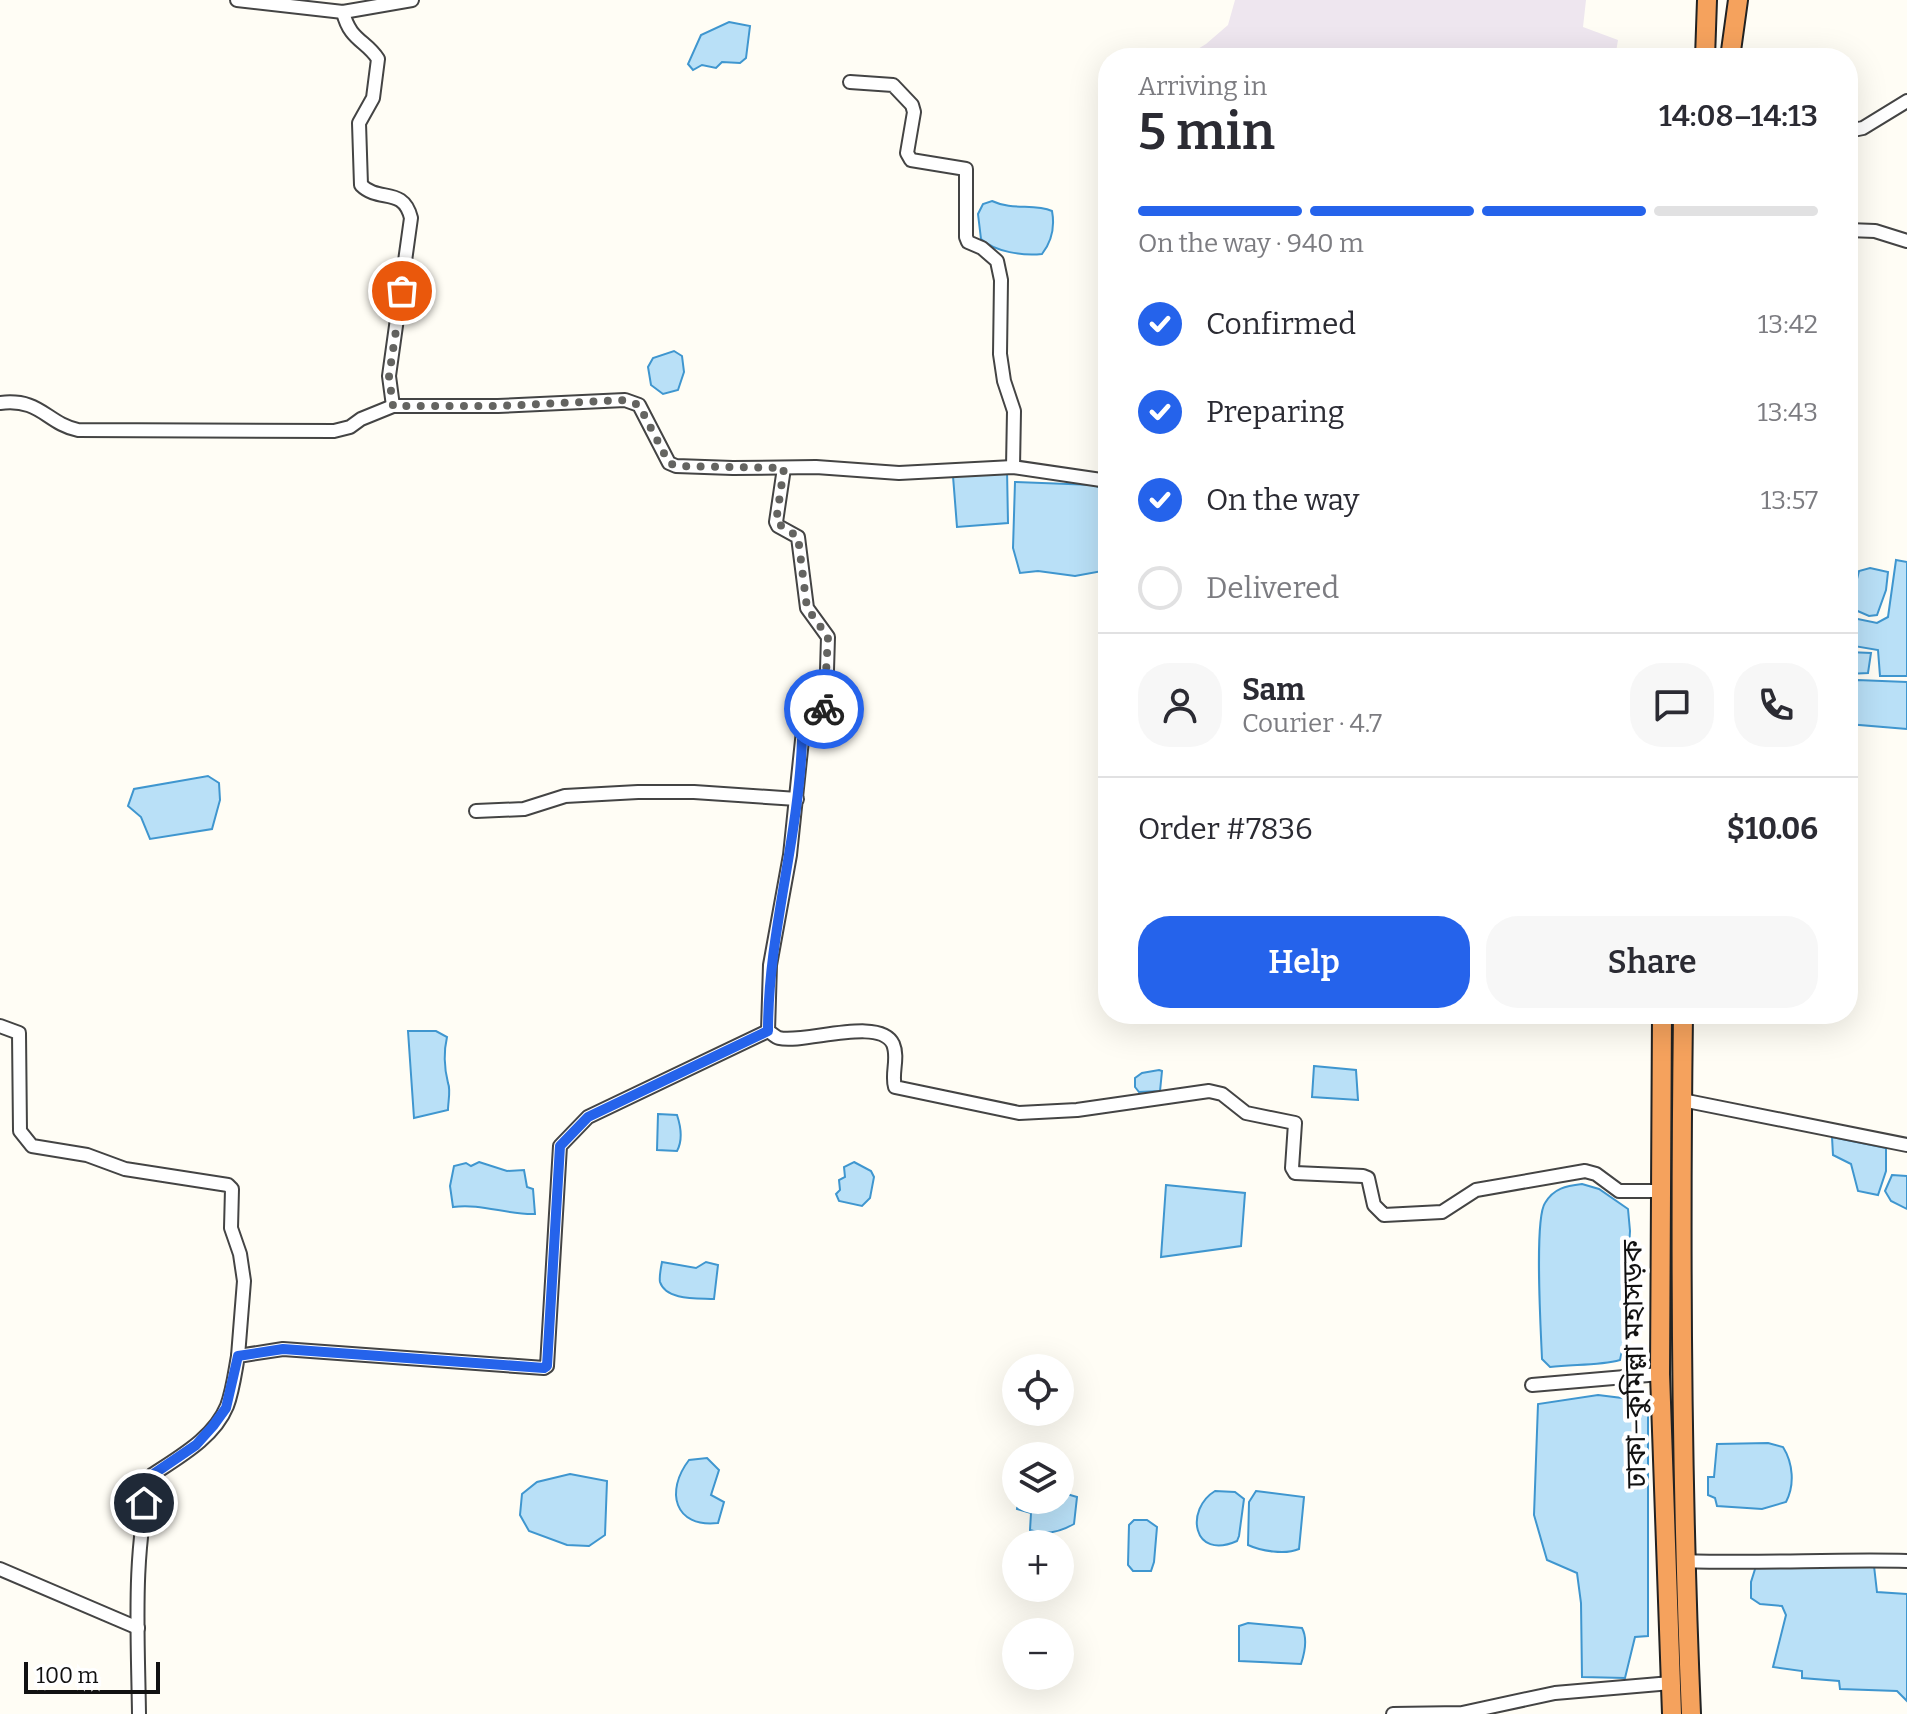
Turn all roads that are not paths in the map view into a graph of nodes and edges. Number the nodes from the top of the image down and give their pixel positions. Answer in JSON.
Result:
{"nodes":[{"id":1,"x":237,"y":0,"type":"edge"},
{"id":2,"x":412,"y":0,"type":"edge"},
{"id":3,"x":1738,"y":0,"type":"edge"},
{"id":4,"x":1706,"y":9,"type":"edge"},
{"id":5,"x":343,"y":12,"type":"junction"},
{"id":6,"x":1735,"y":20,"type":"junction"},
{"id":7,"x":1705,"y":48,"type":"edge"},
{"id":8,"x":1731,"y":48,"type":"edge"},
{"id":9,"x":850,"y":82,"type":"dead end"},
{"id":10,"x":1907,"y":101,"type":"edge"},
{"id":11,"x":1858,"y":129,"type":"edge"},
{"id":12,"x":1858,"y":230,"type":"edge"},
{"id":13,"x":1907,"y":241,"type":"edge"},
{"id":14,"x":0,"y":403,"type":"edge"},
{"id":15,"x":393,"y":406,"type":"junction"},
{"id":16,"x":1013,"y":467,"type":"junction"},
{"id":17,"x":784,"y":468,"type":"junction"},
{"id":18,"x":1098,"y":480,"type":"edge"},
{"id":19,"x":797,"y":799,"type":"junction"},
{"id":20,"x":476,"y":811,"type":"dead end"},
{"id":21,"x":1662,"y":1024,"type":"edge"},
{"id":22,"x":1683,"y":1024,"type":"edge"},
{"id":23,"x":0,"y":1026,"type":"edge"},
{"id":24,"x":768,"y":1031,"type":"junction"},
{"id":25,"x":1682,"y":1100,"type":"junction"},
{"id":26,"x":1907,"y":1145,"type":"edge"},
{"id":27,"x":1661,"y":1191,"type":"junction"},
{"id":28,"x":1681,"y":1305,"type":"junction"},
{"id":29,"x":1661,"y":1306,"type":"junction"},
{"id":30,"x":238,"y":1356,"type":"junction"},
{"id":31,"x":1660,"y":1374,"type":"junction"},
{"id":32,"x":1532,"y":1385,"type":"dead end"},
{"id":33,"x":1685,"y":1561,"type":"junction"},
{"id":34,"x":1907,"y":1561,"type":"edge"},
{"id":35,"x":0,"y":1569,"type":"edge"},
{"id":36,"x":138,"y":1628,"type":"junction"},
{"id":37,"x":1671,"y":1683,"type":"junction"},
{"id":38,"x":139,"y":1714,"type":"edge"},
{"id":39,"x":1393,"y":1714,"type":"edge"},
{"id":40,"x":1672,"y":1714,"type":"edge"},
{"id":41,"x":1691,"y":1714,"type":"edge"}],
"edges":[{"from":1,"to":5,"type":"street"},
{"from":2,"to":5,"type":"street"},
{"from":3,"to":6,"type":"highway"},
{"from":4,"to":6,"type":"highway"},
{"from":4,"to":7,"type":"highway"},
{"from":5,"to":15,"type":"street"},
{"from":6,"to":8,"type":"highway"},
{"from":9,"to":16,"type":"street"},
{"from":10,"to":11,"type":"street"},
{"from":12,"to":13,"type":"street"},
{"from":14,"to":15,"type":"street"},
{"from":15,"to":17,"type":"street"},
{"from":16,"to":17,"type":"street"},
{"from":16,"to":18,"type":"street"},
{"from":17,"to":19,"type":"street"},
{"from":19,"to":20,"type":"street"},
{"from":19,"to":24,"type":"street"},
{"from":21,"to":27,"type":"highway","name":"ঢাকা–কুমিল্লা মহাসড়ক"},
{"from":22,"to":25,"type":"highway","name":"ঢাকা–কুমিল্লা মহাসড়ক"},
{"from":23,"to":30,"type":"street"},
{"from":24,"to":27,"type":"street"},
{"from":24,"to":30,"type":"street"},
{"from":25,"to":26,"type":"street"},
{"from":25,"to":28,"type":"highway","name":"ঢাকা–কুমিল্লা মহাসড়ক"},
{"from":27,"to":29,"type":"highway","name":"ঢাকা–কুমিল্লা মহাসড়ক"},
{"from":28,"to":29,"type":"highway"},
{"from":28,"to":33,"type":"highway","name":"ঢাকা–কুমিল্লা মহাসড়ক"},
{"from":29,"to":31,"type":"highway","name":"ঢাকা–কুমিল্লা মহাসড়ক"},
{"from":30,"to":36,"type":"street"},
{"from":31,"to":32,"type":"street"},
{"from":31,"to":37,"type":"highway","name":"ঢাকা–কুমিল্লা মহাসড়ক"},
{"from":33,"to":34,"type":"street"},
{"from":33,"to":41,"type":"highway","name":"ঢাকা–কুমিল্লা মহাসড়ক"},
{"from":35,"to":36,"type":"street"},
{"from":36,"to":38,"type":"street"},
{"from":37,"to":39,"type":"street"},
{"from":37,"to":40,"type":"highway","name":"ঢাকা–কুমিল্লা মহাসড়ক"}]}
